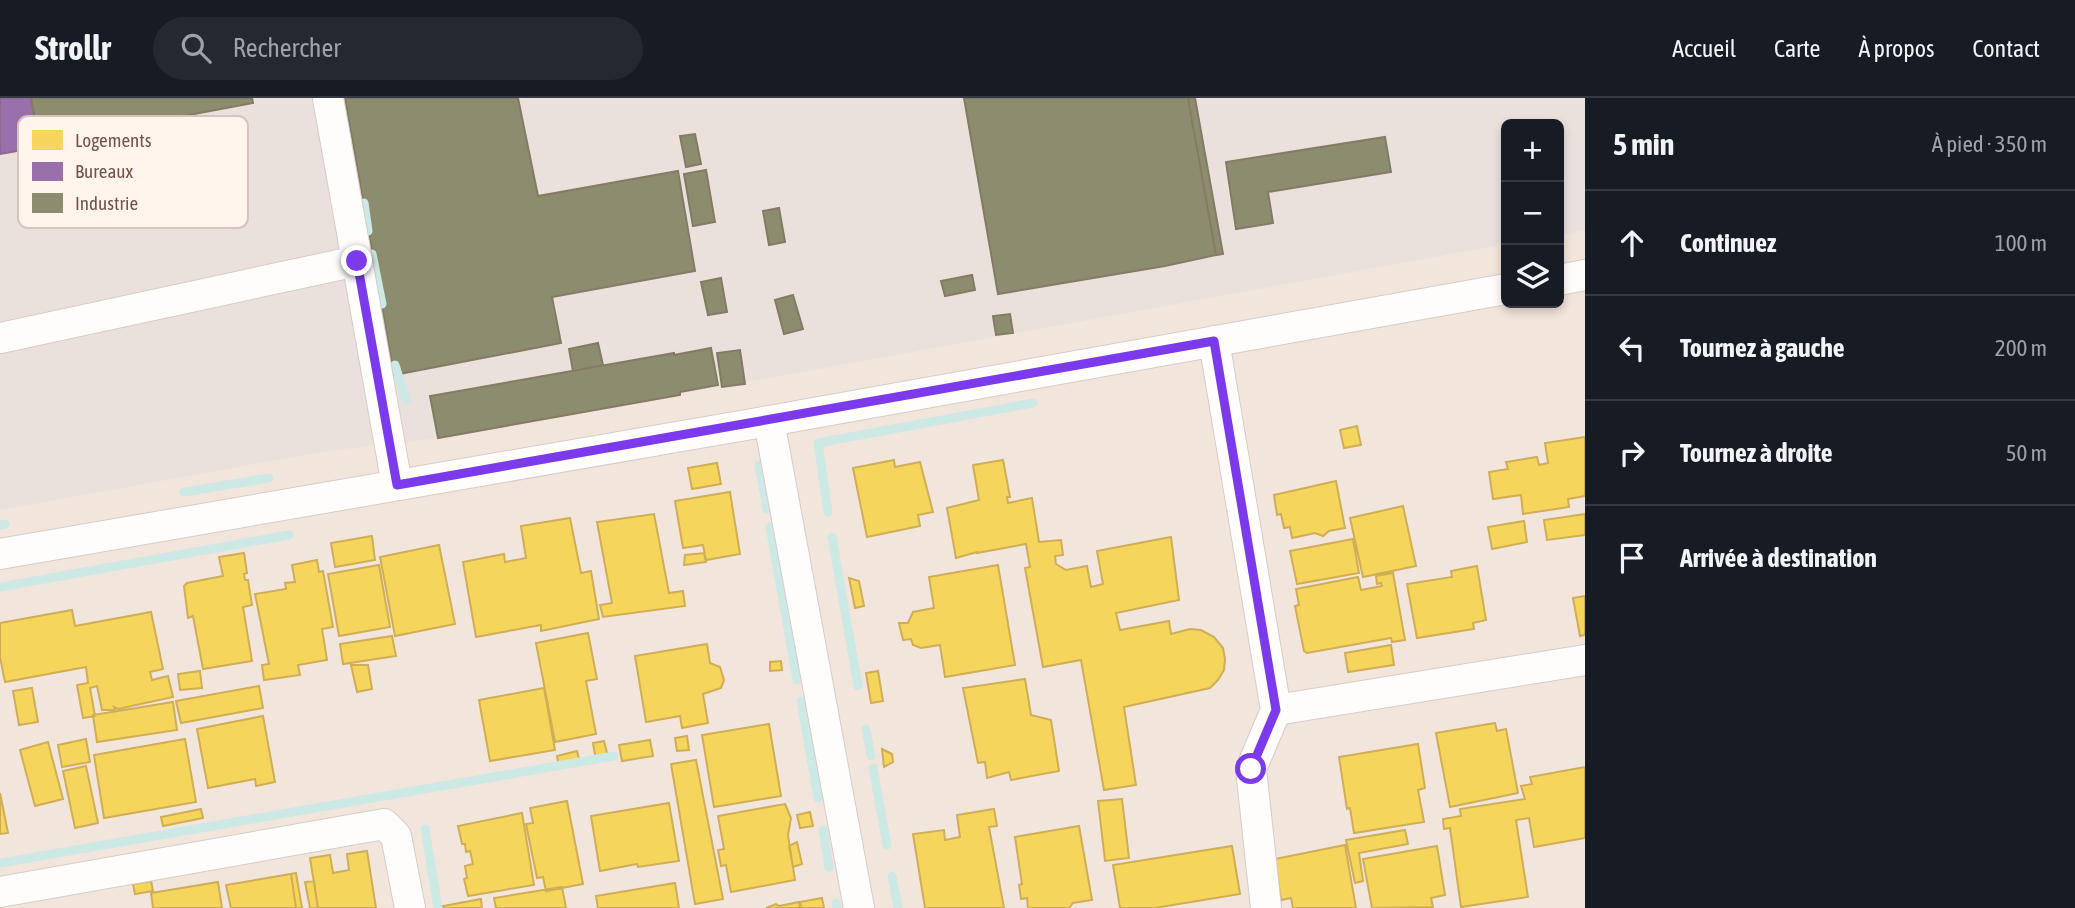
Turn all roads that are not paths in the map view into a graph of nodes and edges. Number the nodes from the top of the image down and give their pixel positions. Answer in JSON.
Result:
{"nodes":[{"id":1,"x":328,"y":98,"type":"edge"},
{"id":2,"x":357,"y":261,"type":"junction"},
{"id":3,"x":1585,"y":275,"type":"edge"},
{"id":4,"x":1564,"y":278,"type":"edge"},
{"id":5,"x":1501,"y":290,"type":"edge"},
{"id":6,"x":0,"y":338,"type":"edge"},
{"id":7,"x":1214,"y":341,"type":"junction"},
{"id":8,"x":769,"y":421,"type":"junction"},
{"id":9,"x":397,"y":485,"type":"junction"},
{"id":10,"x":0,"y":554,"type":"edge"},
{"id":11,"x":1585,"y":660,"type":"edge"},
{"id":12,"x":1276,"y":710,"type":"junction"},
{"id":13,"x":0,"y":892,"type":"edge"},
{"id":14,"x":410,"y":908,"type":"edge"},
{"id":15,"x":859,"y":908,"type":"edge"},
{"id":16,"x":1266,"y":908,"type":"edge"}],
"edges":[{"from":1,"to":2,"type":"street"},
{"from":2,"to":6,"type":"street"},
{"from":2,"to":9,"type":"street"},
{"from":3,"to":4,"type":"street"},
{"from":5,"to":7,"type":"street"},
{"from":7,"to":8,"type":"street"},
{"from":7,"to":12,"type":"street"},
{"from":8,"to":9,"type":"street"},
{"from":8,"to":15,"type":"street"},
{"from":9,"to":10,"type":"street"},
{"from":11,"to":12,"type":"street"},
{"from":12,"to":16,"type":"street"},
{"from":13,"to":14,"type":"street"}]}
